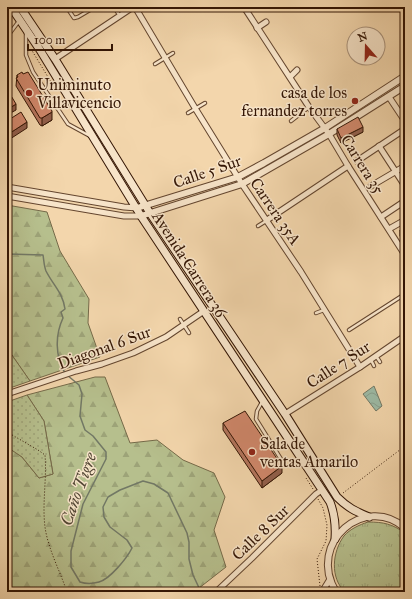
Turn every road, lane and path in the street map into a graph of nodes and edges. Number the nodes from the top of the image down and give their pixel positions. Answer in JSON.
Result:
{"nodes":[{"id":1,"x":68,"y":7,"type":"edge"},
{"id":2,"x":95,"y":7,"type":"edge"},
{"id":3,"x":114,"y":7,"type":"edge"},
{"id":4,"x":134,"y":7,"type":"edge"},
{"id":5,"x":244,"y":7,"type":"edge"},
{"id":6,"x":15,"y":8,"type":"edge"},
{"id":7,"x":120,"y":16,"type":"junction"},
{"id":8,"x":7,"y":18,"type":"edge"},
{"id":9,"x":19,"y":20,"type":"junction"},
{"id":10,"x":266,"y":22,"type":"dead end"},
{"id":11,"x":257,"y":28,"type":"junction"},
{"id":12,"x":26,"y":30,"type":"junction"},
{"id":13,"x":7,"y":37,"type":"edge"},
{"id":14,"x":26,"y":41,"type":"junction"},
{"id":15,"x":173,"y":53,"type":"dead end"},
{"id":16,"x":165,"y":58,"type":"junction"},
{"id":17,"x":55,"y":59,"type":"junction"},
{"id":18,"x":156,"y":64,"type":"dead end"},
{"id":19,"x":297,"y":70,"type":"dead end"},
{"id":20,"x":405,"y":76,"type":"edge"},
{"id":21,"x":290,"y":77,"type":"junction"},
{"id":22,"x":405,"y":86,"type":"edge"},
{"id":23,"x":54,"y":87,"type":"dead end"},
{"id":24,"x":389,"y":97,"type":"junction"},
{"id":25,"x":204,"y":103,"type":"dead end"},
{"id":26,"x":310,"y":107,"type":"junction"},
{"id":27,"x":195,"y":108,"type":"junction"},
{"id":28,"x":188,"y":113,"type":"dead end"},
{"id":29,"x":291,"y":121,"type":"dead end"},
{"id":30,"x":405,"y":121,"type":"edge"},
{"id":31,"x":325,"y":128,"type":"junction"},
{"id":32,"x":405,"y":129,"type":"edge"},
{"id":33,"x":329,"y":134,"type":"junction"},
{"id":34,"x":93,"y":136,"type":"junction"},
{"id":35,"x":379,"y":146,"type":"junction"},
{"id":36,"x":356,"y":161,"type":"dead end"},
{"id":37,"x":348,"y":166,"type":"junction"},
{"id":38,"x":405,"y":166,"type":"edge"},
{"id":39,"x":396,"y":172,"type":"junction"},
{"id":40,"x":238,"y":177,"type":"junction"},
{"id":41,"x":242,"y":184,"type":"junction"},
{"id":42,"x":371,"y":186,"type":"dead end"},
{"id":43,"x":405,"y":186,"type":"edge"},
{"id":44,"x":7,"y":187,"type":"edge"},
{"id":45,"x":7,"y":196,"type":"edge"},
{"id":46,"x":405,"y":201,"type":"edge"},
{"id":47,"x":145,"y":205,"type":"junction"},
{"id":48,"x":137,"y":208,"type":"junction"},
{"id":49,"x":150,"y":213,"type":"junction"},
{"id":50,"x":141,"y":216,"type":"junction"},
{"id":51,"x":381,"y":217,"type":"junction"},
{"id":52,"x":267,"y":220,"type":"junction"},
{"id":53,"x":405,"y":220,"type":"edge"},
{"id":54,"x":258,"y":226,"type":"dead end"},
{"id":55,"x":390,"y":229,"type":"junction"},
{"id":56,"x":405,"y":255,"type":"edge"},
{"id":57,"x":405,"y":294,"type":"edge"},
{"id":58,"x":324,"y":310,"type":"junction"},
{"id":59,"x":204,"y":312,"type":"junction"},
{"id":60,"x":316,"y":313,"type":"dead end"},
{"id":61,"x":180,"y":318,"type":"dead end"},
{"id":62,"x":184,"y":326,"type":"junction"},
{"id":63,"x":348,"y":330,"type":"dead end"},
{"id":64,"x":189,"y":333,"type":"dead end"},
{"id":65,"x":405,"y":336,"type":"edge"},
{"id":66,"x":376,"y":356,"type":"junction"},
{"id":67,"x":370,"y":360,"type":"junction"},
{"id":68,"x":380,"y":362,"type":"dead end"},
{"id":69,"x":374,"y":366,"type":"dead end"},
{"id":70,"x":360,"y":367,"type":"junction"},
{"id":71,"x":7,"y":394,"type":"edge"},
{"id":72,"x":263,"y":400,"type":"junction"},
{"id":73,"x":7,"y":405,"type":"edge"},
{"id":74,"x":285,"y":414,"type":"junction"},
{"id":75,"x":7,"y":428,"type":"edge"},
{"id":76,"x":7,"y":432,"type":"edge"},
{"id":77,"x":405,"y":446,"type":"edge"},
{"id":78,"x":284,"y":464,"type":"dead end"},
{"id":79,"x":304,"y":475,"type":"dead end"},
{"id":80,"x":319,"y":492,"type":"junction"},
{"id":81,"x":337,"y":497,"type":"junction"},
{"id":82,"x":369,"y":517,"type":"junction"},
{"id":83,"x":405,"y":528,"type":"edge"},
{"id":84,"x":335,"y":539,"type":"junction"},
{"id":85,"x":330,"y":579,"type":"junction"},
{"id":86,"x":217,"y":591,"type":"edge"},
{"id":87,"x":67,"y":592,"type":"edge"},
{"id":88,"x":322,"y":592,"type":"edge"},
{"id":89,"x":336,"y":592,"type":"edge"}],
"edges":[{"from":1,"to":2,"type":"lane"},
{"from":3,"to":7,"type":"lane"},
{"from":4,"to":7,"type":"street"},
{"from":4,"to":16,"type":"street","name":"Carrera 35A"},
{"from":5,"to":11,"type":"street","name":"Carrera 35"},
{"from":6,"to":8,"type":"lane"},
{"from":6,"to":9,"type":"main road","name":"Avenida Carrera 36"},
{"from":6,"to":17,"type":"main road","name":"Avenida Carrera 36"},
{"from":7,"to":17,"type":"street"},
{"from":9,"to":12,"type":"main road","name":"Avenida Carrera 36"},
{"from":9,"to":13,"type":"lane"},
{"from":10,"to":11,"type":"street"},
{"from":11,"to":21,"type":"street","name":"Carrera 35"},
{"from":12,"to":14,"type":"lane"},
{"from":12,"to":34,"type":"main road","name":"Avenida Carrera 36"},
{"from":14,"to":23,"type":"path"},
{"from":14,"to":34,"type":"lane"},
{"from":15,"to":16,"type":"lane"},
{"from":16,"to":18,"type":"lane"},
{"from":16,"to":27,"type":"street","name":"Carrera 35A"},
{"from":17,"to":47,"type":"main road","name":"Avenida Carrera 36"},
{"from":19,"to":21,"type":"street"},
{"from":20,"to":31,"type":"street","name":"Calle 5 Sur"},
{"from":21,"to":26,"type":"street","name":"Carrera 35"},
{"from":22,"to":24,"type":"street","name":"Calle 5 Sur"},
{"from":24,"to":30,"type":"street"},
{"from":24,"to":33,"type":"street","name":"Calle 5 Sur"},
{"from":25,"to":27,"type":"lane"},
{"from":26,"to":29,"type":"lane"},
{"from":26,"to":31,"type":"street","name":"Carrera 35"},
{"from":27,"to":28,"type":"lane"},
{"from":27,"to":40,"type":"street","name":"Carrera 35A"},
{"from":31,"to":33,"type":"street","name":"Carrera 35"},
{"from":31,"to":40,"type":"street","name":"Calle 5 Sur"},
{"from":32,"to":35,"type":"street"},
{"from":33,"to":37,"type":"street","name":"Carrera 35"},
{"from":33,"to":41,"type":"street","name":"Calle 5 Sur"},
{"from":34,"to":48,"type":"main road","name":"Avenida Carrera 36"},
{"from":35,"to":36,"type":"street"},
{"from":35,"to":39,"type":"street"},
{"from":37,"to":51,"type":"street","name":"Carrera 35"},
{"from":37,"to":52,"type":"street"},
{"from":38,"to":39,"type":"street"},
{"from":39,"to":42,"type":"street"},
{"from":39,"to":43,"type":"street"},
{"from":40,"to":41,"type":"street","name":"Carrera 35A"},
{"from":40,"to":47,"type":"street","name":"Calle 5 Sur"},
{"from":41,"to":49,"type":"street","name":"Calle 5 Sur"},
{"from":41,"to":52,"type":"street","name":"Carrera 35A"},
{"from":44,"to":48,"type":"street"},
{"from":45,"to":50,"type":"street"},
{"from":46,"to":51,"type":"street"},
{"from":47,"to":48,"type":"street","name":"Calle 5 Sur"},
{"from":47,"to":49,"type":"main road","name":"Avenida Carrera 36"},
{"from":48,"to":50,"type":"main road","name":"Avenida Carrera 36"},
{"from":49,"to":50,"type":"street","name":"Calle 5 Sur"},
{"from":49,"to":74,"type":"main road","name":"Avenida Carrera 36"},
{"from":50,"to":59,"type":"main road","name":"Avenida Carrera 36"},
{"from":51,"to":55,"type":"street","name":"Carrera 35"},
{"from":52,"to":54,"type":"lane"},
{"from":52,"to":58,"type":"street","name":"Carrera 35A"},
{"from":53,"to":55,"type":"street"},
{"from":55,"to":56,"type":"street","name":"Carrera 35"},
{"from":57,"to":63,"type":"lane"},
{"from":58,"to":60,"type":"lane"},
{"from":58,"to":70,"type":"street","name":"Carrera 35A"},
{"from":59,"to":62,"type":"street","name":"Diagonal 6 Sur"},
{"from":59,"to":72,"type":"main road","name":"Avenida Carrera 36"},
{"from":61,"to":62,"type":"lane"},
{"from":62,"to":64,"type":"lane"},
{"from":62,"to":71,"type":"street","name":"Diagonal 6 Sur"},
{"from":65,"to":66,"type":"street","name":"Calle 7 Sur"},
{"from":66,"to":67,"type":"street","name":"Calle 7 Sur"},
{"from":66,"to":68,"type":"lane"},
{"from":67,"to":69,"type":"lane"},
{"from":67,"to":70,"type":"street","name":"Calle 7 Sur"},
{"from":70,"to":74,"type":"street","name":"Calle 7 Sur"},
{"from":72,"to":78,"type":"lane"},
{"from":72,"to":80,"type":"main road","name":"Avenida Carrera 36"},
{"from":73,"to":75,"type":"path"},
{"from":74,"to":81,"type":"main road","name":"Avenida Carrera 36"},
{"from":76,"to":87,"type":"path"},
{"from":77,"to":81,"type":"path"},
{"from":79,"to":80,"type":"path"},
{"from":80,"to":84,"type":"main road","name":"Avenida Carrera 36"},
{"from":80,"to":86,"type":"street","name":"Calle 8 Sur"},
{"from":80,"to":88,"type":"path"},
{"from":81,"to":82,"type":"main road","name":"Avenida Carrera 36"},
{"from":82,"to":83,"type":"street"},
{"from":82,"to":84,"type":"street"},
{"from":84,"to":85,"type":"street"},
{"from":85,"to":88,"type":"street"},
{"from":85,"to":89,"type":"street"}]}
